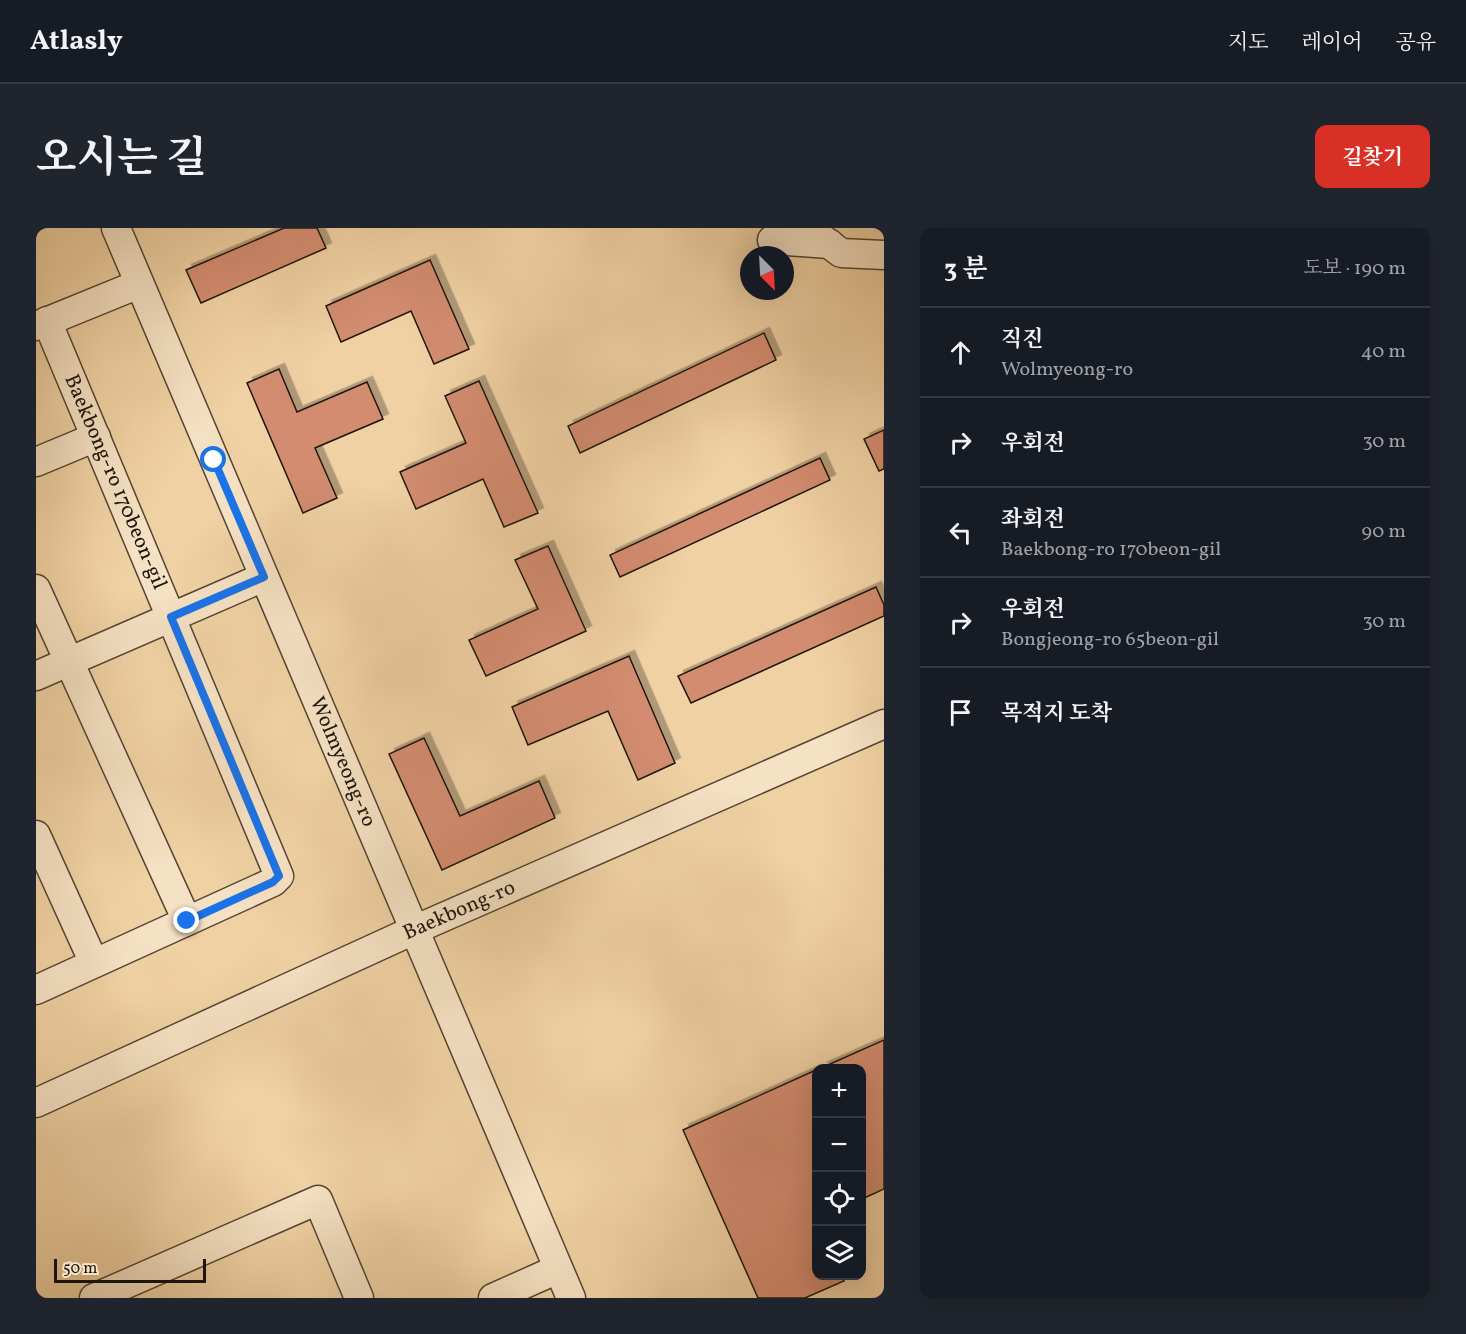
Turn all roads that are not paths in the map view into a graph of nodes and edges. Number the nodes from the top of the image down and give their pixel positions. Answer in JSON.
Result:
{"nodes":[{"id":1,"x":116,"y":228,"type":"edge"},
{"id":2,"x":819,"y":236,"type":"edge"},
{"id":3,"x":772,"y":240,"type":"dead end"},
{"id":4,"x":884,"y":255,"type":"edge"},
{"id":5,"x":139,"y":284,"type":"junction"},
{"id":6,"x":42,"y":323,"type":"edge"},
{"id":7,"x":96,"y":437,"type":"junction"},
{"id":8,"x":36,"y":462,"type":"edge"},
{"id":9,"x":264,"y":577,"type":"junction"},
{"id":10,"x":36,"y":589,"type":"edge"},
{"id":11,"x":171,"y":617,"type":"junction"},
{"id":12,"x":68,"y":662,"type":"junction"},
{"id":13,"x":36,"y":676,"type":"edge"},
{"id":14,"x":884,"y":724,"type":"edge"},
{"id":15,"x":36,"y":835,"type":"edge"},
{"id":16,"x":187,"y":921,"type":"junction"},
{"id":17,"x":414,"y":930,"type":"junction"},
{"id":18,"x":94,"y":963,"type":"junction"},
{"id":19,"x":36,"y":990,"type":"edge"},
{"id":20,"x":36,"y":1103,"type":"edge"},
{"id":21,"x":558,"y":1269,"type":"junction"},
{"id":22,"x":94,"y":1298,"type":"edge"},
{"id":23,"x":360,"y":1298,"type":"edge"},
{"id":24,"x":493,"y":1298,"type":"edge"},
{"id":25,"x":571,"y":1298,"type":"edge"}],
"edges":[{"from":1,"to":5,"type":"street","name":"Wolmyeong-ro"},
{"from":2,"to":3,"type":"street"},
{"from":2,"to":4,"type":"street"},
{"from":5,"to":6,"type":"street"},
{"from":5,"to":9,"type":"street","name":"Wolmyeong-ro"},
{"from":6,"to":7,"type":"street","name":"Baekbong-ro 170beon-gil"},
{"from":7,"to":8,"type":"street"},
{"from":7,"to":11,"type":"street","name":"Baekbong-ro 170beon-gil"},
{"from":9,"to":11,"type":"street"},
{"from":9,"to":17,"type":"street","name":"Wolmyeong-ro"},
{"from":10,"to":12,"type":"street"},
{"from":11,"to":12,"type":"street"},
{"from":11,"to":16,"type":"street","name":"Baekbong-ro 170beon-gil"},
{"from":12,"to":13,"type":"street"},
{"from":12,"to":16,"type":"street"},
{"from":14,"to":17,"type":"street","name":"Baekbong-ro"},
{"from":15,"to":18,"type":"street"},
{"from":16,"to":18,"type":"street"},
{"from":17,"to":20,"type":"street","name":"Baekbong-ro"},
{"from":17,"to":21,"type":"street","name":"Wolmyeong-ro"},
{"from":18,"to":19,"type":"street"},
{"from":21,"to":24,"type":"street"},
{"from":21,"to":25,"type":"street","name":"Wolmyeong-ro"},
{"from":22,"to":23,"type":"street"}]}
